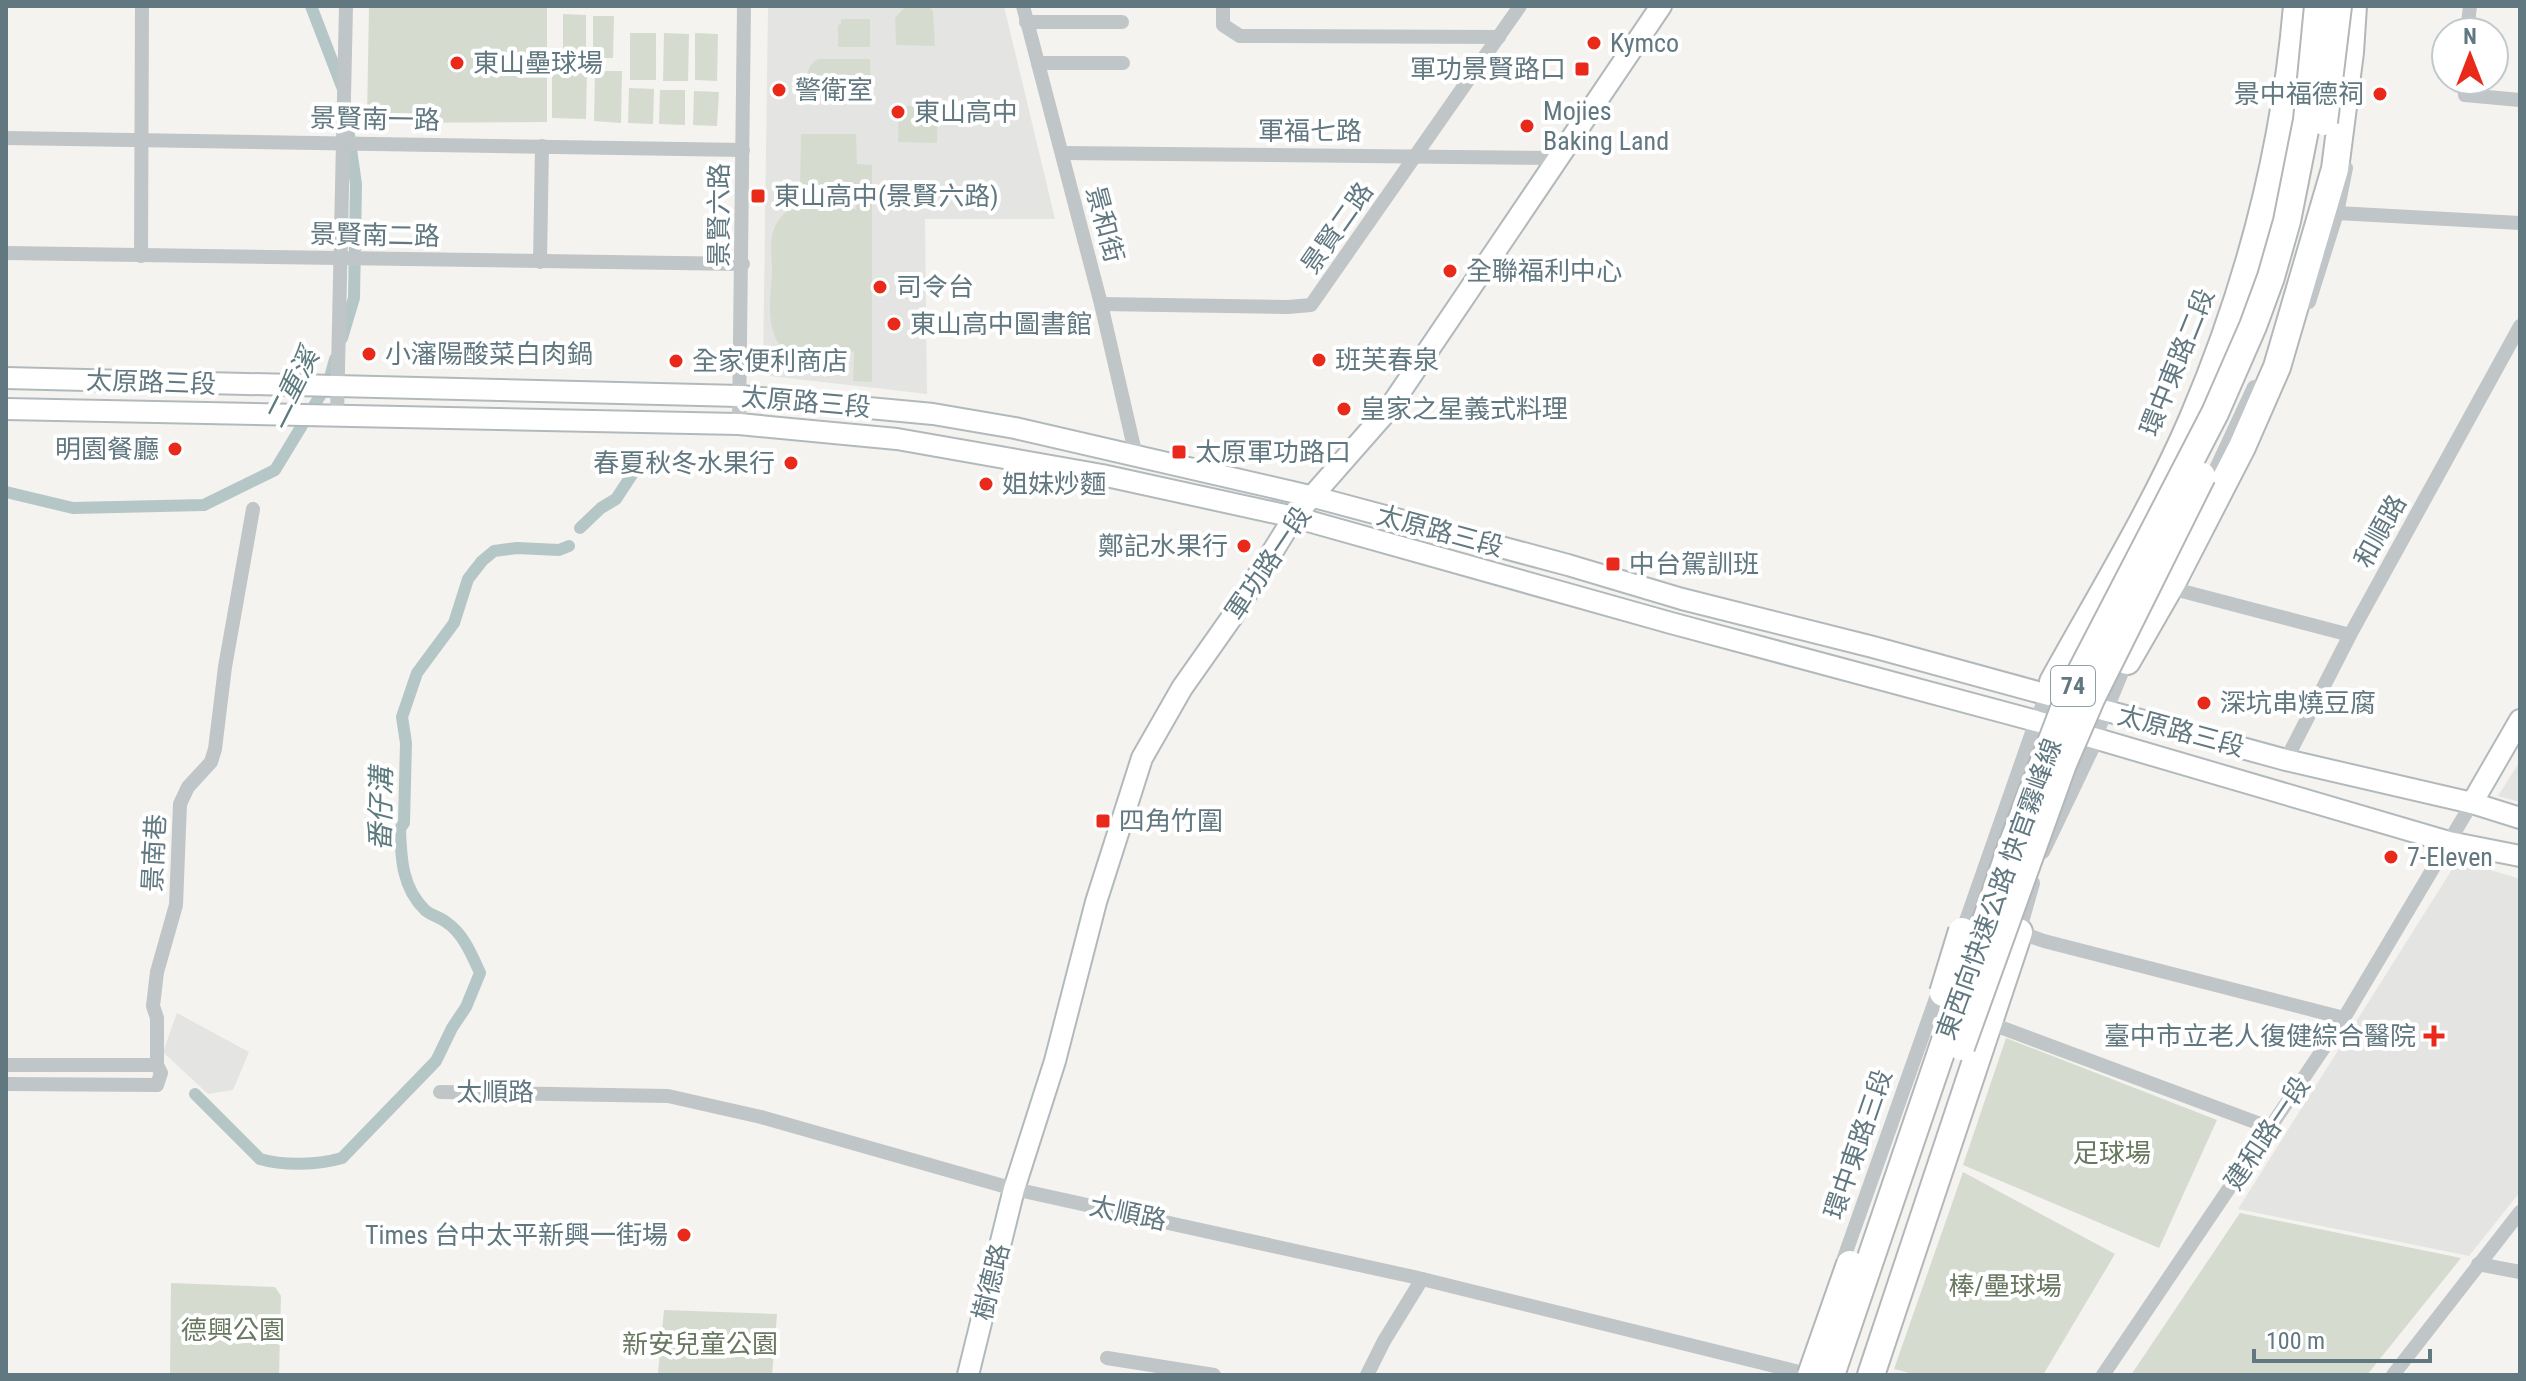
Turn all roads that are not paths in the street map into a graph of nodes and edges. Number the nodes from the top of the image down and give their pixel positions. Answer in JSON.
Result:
{"nodes":[{"id":1,"x":142,"y":6,"type":"edge"},
{"id":2,"x":346,"y":6,"type":"edge"},
{"id":3,"x":744,"y":6,"type":"edge"},
{"id":4,"x":1023,"y":6,"type":"edge"},
{"id":5,"x":1223,"y":6,"type":"edge"},
{"id":6,"x":1520,"y":6,"type":"edge"},
{"id":7,"x":1661,"y":6,"type":"edge"},
{"id":8,"x":2289,"y":6,"type":"edge"},
{"id":9,"x":2297,"y":6,"type":"edge"},
{"id":10,"x":2318,"y":6,"type":"edge"},
{"id":11,"x":2338,"y":6,"type":"edge"},
{"id":12,"x":2345,"y":6,"type":"edge"},
{"id":13,"x":2356,"y":6,"type":"edge"},
{"id":14,"x":1026,"y":22,"type":"junction"},
{"id":15,"x":1122,"y":22,"type":"dead end"},
{"id":16,"x":1499,"y":37,"type":"junction"},
{"id":17,"x":1038,"y":63,"type":"junction"},
{"id":18,"x":1123,"y":63,"type":"dead end"},
{"id":19,"x":2476,"y":96,"type":"edge"},
{"id":20,"x":2520,"y":100,"type":"edge"},
{"id":21,"x":6,"y":138,"type":"edge"},
{"id":22,"x":141,"y":140,"type":"junction"},
{"id":23,"x":343,"y":142,"type":"junction"},
{"id":24,"x":542,"y":146,"type":"junction"},
{"id":25,"x":743,"y":150,"type":"junction"},
{"id":26,"x":1062,"y":153,"type":"junction"},
{"id":27,"x":1417,"y":156,"type":"junction"},
{"id":28,"x":1558,"y":158,"type":"junction"},
{"id":29,"x":2337,"y":213,"type":"junction"},
{"id":30,"x":2520,"y":223,"type":"edge"},
{"id":31,"x":6,"y":253,"type":"edge"},
{"id":32,"x":141,"y":256,"type":"junction"},
{"id":33,"x":339,"y":259,"type":"junction"},
{"id":34,"x":540,"y":262,"type":"junction"},
{"id":35,"x":743,"y":264,"type":"junction"},
{"id":36,"x":1101,"y":304,"type":"junction"},
{"id":37,"x":2520,"y":326,"type":"edge"},
{"id":38,"x":6,"y":378,"type":"edge"},
{"id":39,"x":337,"y":386,"type":"junction"},
{"id":40,"x":740,"y":396,"type":"junction"},
{"id":41,"x":6,"y":409,"type":"edge"},
{"id":42,"x":337,"y":415,"type":"junction"},
{"id":43,"x":739,"y":424,"type":"junction"},
{"id":44,"x":1136,"y":456,"type":"junction"},
{"id":45,"x":1314,"y":497,"type":"junction"},
{"id":46,"x":253,"y":509,"type":"dead end"},
{"id":47,"x":1294,"y":517,"type":"junction"},
{"id":48,"x":2178,"y":590,"type":"junction"},
{"id":49,"x":2350,"y":635,"type":"junction"},
{"id":50,"x":2127,"y":661,"type":"junction"},
{"id":51,"x":2044,"y":702,"type":"junction"},
{"id":52,"x":2520,"y":720,"type":"edge"},
{"id":53,"x":2101,"y":726,"type":"junction"},
{"id":54,"x":2286,"y":760,"type":"junction"},
{"id":55,"x":2472,"y":803,"type":"junction"},
{"id":56,"x":2520,"y":818,"type":"edge"},
{"id":57,"x":2449,"y":842,"type":"junction"},
{"id":58,"x":2520,"y":856,"type":"edge"},
{"id":59,"x":2520,"y":867,"type":"edge"},
{"id":60,"x":1964,"y":924,"type":"junction"},
{"id":61,"x":2019,"y":932,"type":"junction"},
{"id":62,"x":2344,"y":1018,"type":"junction"},
{"id":63,"x":2000,"y":1027,"type":"junction"},
{"id":64,"x":6,"y":1065,"type":"edge"},
{"id":65,"x":157,"y":1065,"type":"junction"},
{"id":66,"x":6,"y":1084,"type":"edge"},
{"id":67,"x":440,"y":1092,"type":"dead end"},
{"id":68,"x":2271,"y":1128,"type":"junction"},
{"id":69,"x":1014,"y":1189,"type":"junction"},
{"id":70,"x":2520,"y":1212,"type":"edge"},
{"id":71,"x":2478,"y":1264,"type":"junction"},
{"id":72,"x":2520,"y":1272,"type":"edge"},
{"id":73,"x":1422,"y":1279,"type":"junction"},
{"id":74,"x":1107,"y":1358,"type":"dead end"},
{"id":75,"x":968,"y":1375,"type":"edge"},
{"id":76,"x":1214,"y":1375,"type":"edge"},
{"id":77,"x":1367,"y":1375,"type":"edge"},
{"id":78,"x":1809,"y":1375,"type":"edge"},
{"id":79,"x":1831,"y":1375,"type":"edge"},
{"id":80,"x":1847,"y":1375,"type":"edge"},
{"id":81,"x":1862,"y":1375,"type":"edge"},
{"id":82,"x":1871,"y":1375,"type":"edge"},
{"id":83,"x":1881,"y":1375,"type":"edge"},
{"id":84,"x":2103,"y":1375,"type":"edge"},
{"id":85,"x":2393,"y":1375,"type":"edge"}],
"edges":[{"from":1,"to":22,"type":"street"},
{"from":2,"to":23,"type":"street"},
{"from":3,"to":25,"type":"street","name":"景賢六路"},
{"from":4,"to":14,"type":"street","name":"景和街"},
{"from":5,"to":16,"type":"street"},
{"from":6,"to":16,"type":"street","name":"景賢二路"},
{"from":7,"to":28,"type":"main road","name":"軍功路一段"},
{"from":8,"to":51,"type":"street","name":"環中東路二段"},
{"from":9,"to":51,"type":"highway"},
{"from":10,"to":79,"type":"highway","name":"東西向快速公路 快官霧峰線","number":"74","bridge":true},
{"from":11,"to":80,"type":"highway","name":"東西向快速公路 快官霧峰線","number":"74","bridge":true},
{"from":12,"to":50,"type":"street"},
{"from":13,"to":29,"type":"street"},
{"from":13,"to":50,"type":"highway"},
{"from":14,"to":15,"type":"street"},
{"from":14,"to":17,"type":"street","name":"景和街"},
{"from":16,"to":27,"type":"street","name":"景賢二路"},
{"from":17,"to":18,"type":"street"},
{"from":17,"to":26,"type":"street","name":"景和街"},
{"from":19,"to":20,"type":"street"},
{"from":21,"to":22,"type":"street","name":"景賢南一路"},
{"from":22,"to":23,"type":"street","name":"景賢南一路"},
{"from":22,"to":32,"type":"street"},
{"from":23,"to":24,"type":"street","name":"景賢南一路"},
{"from":23,"to":33,"type":"street"},
{"from":24,"to":25,"type":"street","name":"景賢南一路"},
{"from":24,"to":34,"type":"street"},
{"from":25,"to":35,"type":"street","name":"景賢六路"},
{"from":26,"to":27,"type":"street","name":"軍福七路"},
{"from":26,"to":36,"type":"street","name":"景和街"},
{"from":27,"to":28,"type":"street","name":"軍福七路"},
{"from":27,"to":36,"type":"street","name":"景賢二路"},
{"from":28,"to":45,"type":"main road","name":"軍功路一段"},
{"from":29,"to":30,"type":"street"},
{"from":29,"to":48,"type":"street"},
{"from":31,"to":32,"type":"street","name":"景賢南二路"},
{"from":32,"to":33,"type":"street","name":"景賢南二路"},
{"from":33,"to":34,"type":"street","name":"景賢南二路"},
{"from":33,"to":39,"type":"street"},
{"from":34,"to":35,"type":"street","name":"景賢南二路"},
{"from":35,"to":40,"type":"street","name":"景賢六路"},
{"from":36,"to":44,"type":"street","name":"景和街"},
{"from":37,"to":49,"type":"street","name":"和順路"},
{"from":38,"to":39,"type":"main road","name":"太原路三段"},
{"from":39,"to":40,"type":"main road","name":"太原路三段"},
{"from":39,"to":42,"type":"street"},
{"from":40,"to":43,"type":"street","name":"景賢六路"},
{"from":40,"to":44,"type":"main road","name":"太原路三段"},
{"from":41,"to":42,"type":"main road","name":"太原路三段"},
{"from":42,"to":43,"type":"main road","name":"太原路三段"},
{"from":43,"to":47,"type":"main road","name":"太原路三段"},
{"from":44,"to":45,"type":"main road","name":"太原路三段"},
{"from":45,"to":47,"type":"main road","name":"軍功路一段"},
{"from":45,"to":51,"type":"main road","name":"太原路三段"},
{"from":46,"to":65,"type":"street","name":"景南巷"},
{"from":47,"to":51,"type":"main road","name":"太原路三段"},
{"from":47,"to":69,"type":"main road","name":"軍功路一段"},
{"from":48,"to":49,"type":"street"},
{"from":48,"to":50,"type":"street"},
{"from":49,"to":54,"type":"street","name":"和順路"},
{"from":50,"to":53,"type":"street"},
{"from":51,"to":53,"type":"main road","name":"太原路三段"},
{"from":51,"to":53,"type":"main road","name":"太原路三段"},
{"from":51,"to":60,"type":"street"},
{"from":52,"to":55,"type":"main road","name":"建和路一段"},
{"from":53,"to":54,"type":"main road","name":"太原路三段"},
{"from":53,"to":57,"type":"main road","name":"太原路三段"},
{"from":53,"to":61,"type":"street"},
{"from":54,"to":55,"type":"main road","name":"太原路三段"},
{"from":55,"to":56,"type":"main road","name":"太原路三段"},
{"from":55,"to":57,"type":"street","name":"建和路一段"},
{"from":57,"to":58,"type":"main road","name":"太原路三段"},
{"from":57,"to":59,"type":"main road","name":"太原路三段"},
{"from":57,"to":62,"type":"street","name":"建和路一段"},
{"from":60,"to":61,"type":"street"},
{"from":60,"to":78,"type":"highway","bridge":true},
{"from":61,"to":62,"type":"street"},
{"from":61,"to":63,"type":"street"},
{"from":61,"to":81,"type":"street"},
{"from":61,"to":82,"type":"highway"},
{"from":62,"to":68,"type":"street","name":"建和路一段"},
{"from":63,"to":68,"type":"street"},
{"from":63,"to":83,"type":"street"},
{"from":64,"to":65,"type":"street"},
{"from":65,"to":66,"type":"street","name":"景南巷"},
{"from":67,"to":69,"type":"street","name":"太順路"},
{"from":68,"to":84,"type":"street","name":"建和路一段"},
{"from":69,"to":73,"type":"street","name":"太順路"},
{"from":69,"to":75,"type":"main road","name":"樹德路"},
{"from":70,"to":71,"type":"street"},
{"from":71,"to":72,"type":"street"},
{"from":71,"to":85,"type":"street"},
{"from":73,"to":77,"type":"street"},
{"from":73,"to":78,"type":"street","name":"太順路"},
{"from":74,"to":76,"type":"street"}]}
